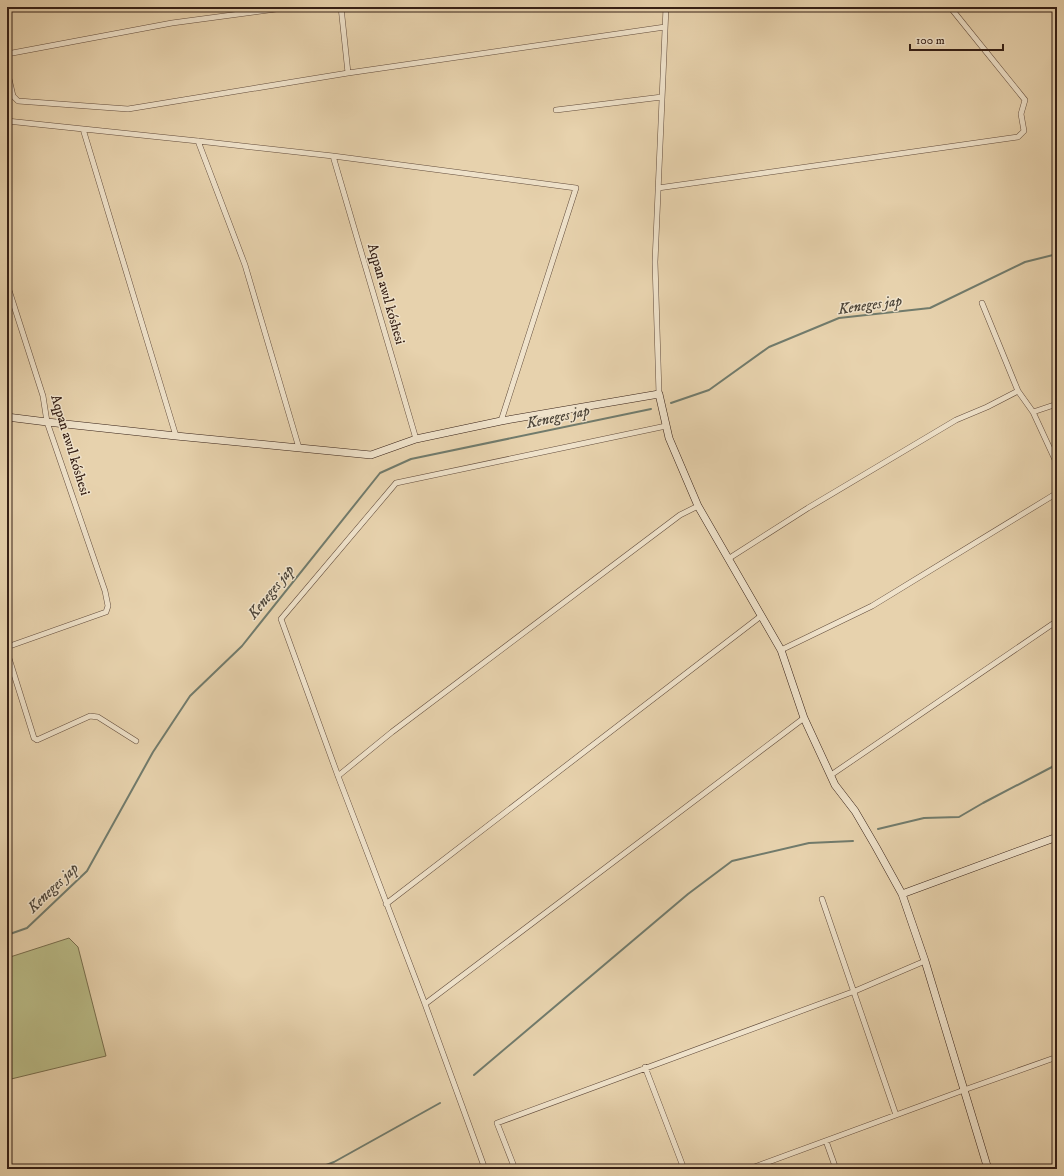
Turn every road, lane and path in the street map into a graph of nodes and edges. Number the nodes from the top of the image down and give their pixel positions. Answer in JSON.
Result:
{"nodes":[{"id":1,"x":291,"y":7,"type":"edge"},
{"id":2,"x":341,"y":7,"type":"edge"},
{"id":3,"x":666,"y":7,"type":"edge"},
{"id":4,"x":950,"y":7,"type":"edge"},
{"id":5,"x":666,"y":27,"type":"junction"},
{"id":6,"x":7,"y":54,"type":"edge"},
{"id":7,"x":7,"y":70,"type":"edge"},
{"id":8,"x":348,"y":73,"type":"junction"},
{"id":9,"x":662,"y":98,"type":"junction"},
{"id":10,"x":556,"y":110,"type":"dead end"},
{"id":11,"x":7,"y":121,"type":"edge"},
{"id":12,"x":83,"y":129,"type":"junction"},
{"id":13,"x":198,"y":141,"type":"junction"},
{"id":14,"x":333,"y":156,"type":"junction"},
{"id":15,"x":658,"y":188,"type":"junction"},
{"id":16,"x":7,"y":284,"type":"edge"},
{"id":17,"x":982,"y":303,"type":"dead end"},
{"id":18,"x":1018,"y":391,"type":"junction"},
{"id":19,"x":659,"y":394,"type":"junction"},
{"id":20,"x":1057,"y":404,"type":"edge"},
{"id":21,"x":1033,"y":412,"type":"junction"},
{"id":22,"x":7,"y":417,"type":"edge"},
{"id":23,"x":500,"y":421,"type":"junction"},
{"id":24,"x":47,"y":422,"type":"junction"},
{"id":25,"x":666,"y":426,"type":"junction"},
{"id":26,"x":176,"y":436,"type":"junction"},
{"id":27,"x":416,"y":439,"type":"junction"},
{"id":28,"x":299,"y":448,"type":"junction"},
{"id":29,"x":1057,"y":464,"type":"edge"},
{"id":30,"x":1057,"y":493,"type":"edge"},
{"id":31,"x":698,"y":506,"type":"junction"},
{"id":32,"x":728,"y":559,"type":"junction"},
{"id":33,"x":761,"y":616,"type":"junction"},
{"id":34,"x":1057,"y":621,"type":"edge"},
{"id":35,"x":7,"y":646,"type":"edge"},
{"id":36,"x":781,"y":650,"type":"junction"},
{"id":37,"x":7,"y":652,"type":"edge"},
{"id":38,"x":804,"y":718,"type":"junction"},
{"id":39,"x":136,"y":740,"type":"dead end"},
{"id":40,"x":830,"y":775,"type":"junction"},
{"id":41,"x":338,"y":776,"type":"junction"},
{"id":42,"x":1057,"y":837,"type":"edge"},
{"id":43,"x":902,"y":894,"type":"junction"},
{"id":44,"x":822,"y":899,"type":"dead end"},
{"id":45,"x":386,"y":904,"type":"junction"},
{"id":46,"x":925,"y":961,"type":"junction"},
{"id":47,"x":855,"y":991,"type":"junction"},
{"id":48,"x":425,"y":1004,"type":"junction"},
{"id":49,"x":1057,"y":1057,"type":"edge"},
{"id":50,"x":645,"y":1067,"type":"junction"},
{"id":51,"x":964,"y":1090,"type":"junction"},
{"id":52,"x":896,"y":1115,"type":"junction"},
{"id":53,"x":826,"y":1141,"type":"junction"},
{"id":54,"x":485,"y":1169,"type":"edge"},
{"id":55,"x":515,"y":1169,"type":"edge"},
{"id":56,"x":684,"y":1169,"type":"edge"},
{"id":57,"x":749,"y":1169,"type":"edge"},
{"id":58,"x":836,"y":1169,"type":"edge"},
{"id":59,"x":988,"y":1169,"type":"edge"}],
"edges":[{"from":1,"to":6,"type":"street"},
{"from":2,"to":8,"type":"street"},
{"from":3,"to":5,"type":"street"},
{"from":4,"to":15,"type":"street"},
{"from":5,"to":8,"type":"street"},
{"from":5,"to":9,"type":"street"},
{"from":7,"to":8,"type":"street"},
{"from":9,"to":10,"type":"street"},
{"from":9,"to":15,"type":"street"},
{"from":11,"to":12,"type":"street"},
{"from":12,"to":13,"type":"street"},
{"from":12,"to":26,"type":"street"},
{"from":13,"to":14,"type":"street"},
{"from":13,"to":28,"type":"street"},
{"from":14,"to":23,"type":"street"},
{"from":14,"to":27,"type":"street","name":"Aqpan awıl kóshesi"},
{"from":15,"to":19,"type":"street"},
{"from":16,"to":24,"type":"street","name":"Aqpan awıl kóshesi"},
{"from":17,"to":18,"type":"street"},
{"from":18,"to":21,"type":"street"},
{"from":18,"to":32,"type":"street"},
{"from":19,"to":23,"type":"street"},
{"from":19,"to":25,"type":"street"},
{"from":20,"to":21,"type":"street"},
{"from":21,"to":29,"type":"street"},
{"from":22,"to":24,"type":"street"},
{"from":23,"to":27,"type":"street"},
{"from":24,"to":26,"type":"street"},
{"from":24,"to":35,"type":"street","name":"Aqpan awıl kóshesi"},
{"from":25,"to":31,"type":"street"},
{"from":25,"to":41,"type":"street"},
{"from":26,"to":28,"type":"street"},
{"from":27,"to":28,"type":"street"},
{"from":30,"to":36,"type":"street"},
{"from":31,"to":32,"type":"street"},
{"from":31,"to":41,"type":"street"},
{"from":32,"to":33,"type":"street"},
{"from":33,"to":36,"type":"street"},
{"from":33,"to":45,"type":"street"},
{"from":34,"to":40,"type":"street"},
{"from":36,"to":38,"type":"street"},
{"from":37,"to":39,"type":"street"},
{"from":38,"to":40,"type":"street"},
{"from":38,"to":48,"type":"street"},
{"from":40,"to":43,"type":"street"},
{"from":41,"to":45,"type":"street"},
{"from":42,"to":43,"type":"street"},
{"from":43,"to":46,"type":"street"},
{"from":44,"to":47,"type":"street"},
{"from":45,"to":48,"type":"street"},
{"from":46,"to":47,"type":"street"},
{"from":46,"to":51,"type":"street"},
{"from":47,"to":50,"type":"street"},
{"from":47,"to":52,"type":"street"},
{"from":48,"to":54,"type":"street"},
{"from":49,"to":51,"type":"street"},
{"from":50,"to":55,"type":"street"},
{"from":50,"to":56,"type":"street"},
{"from":51,"to":52,"type":"street"},
{"from":51,"to":59,"type":"street"},
{"from":52,"to":53,"type":"street"},
{"from":53,"to":57,"type":"street"},
{"from":53,"to":58,"type":"street"}]}
